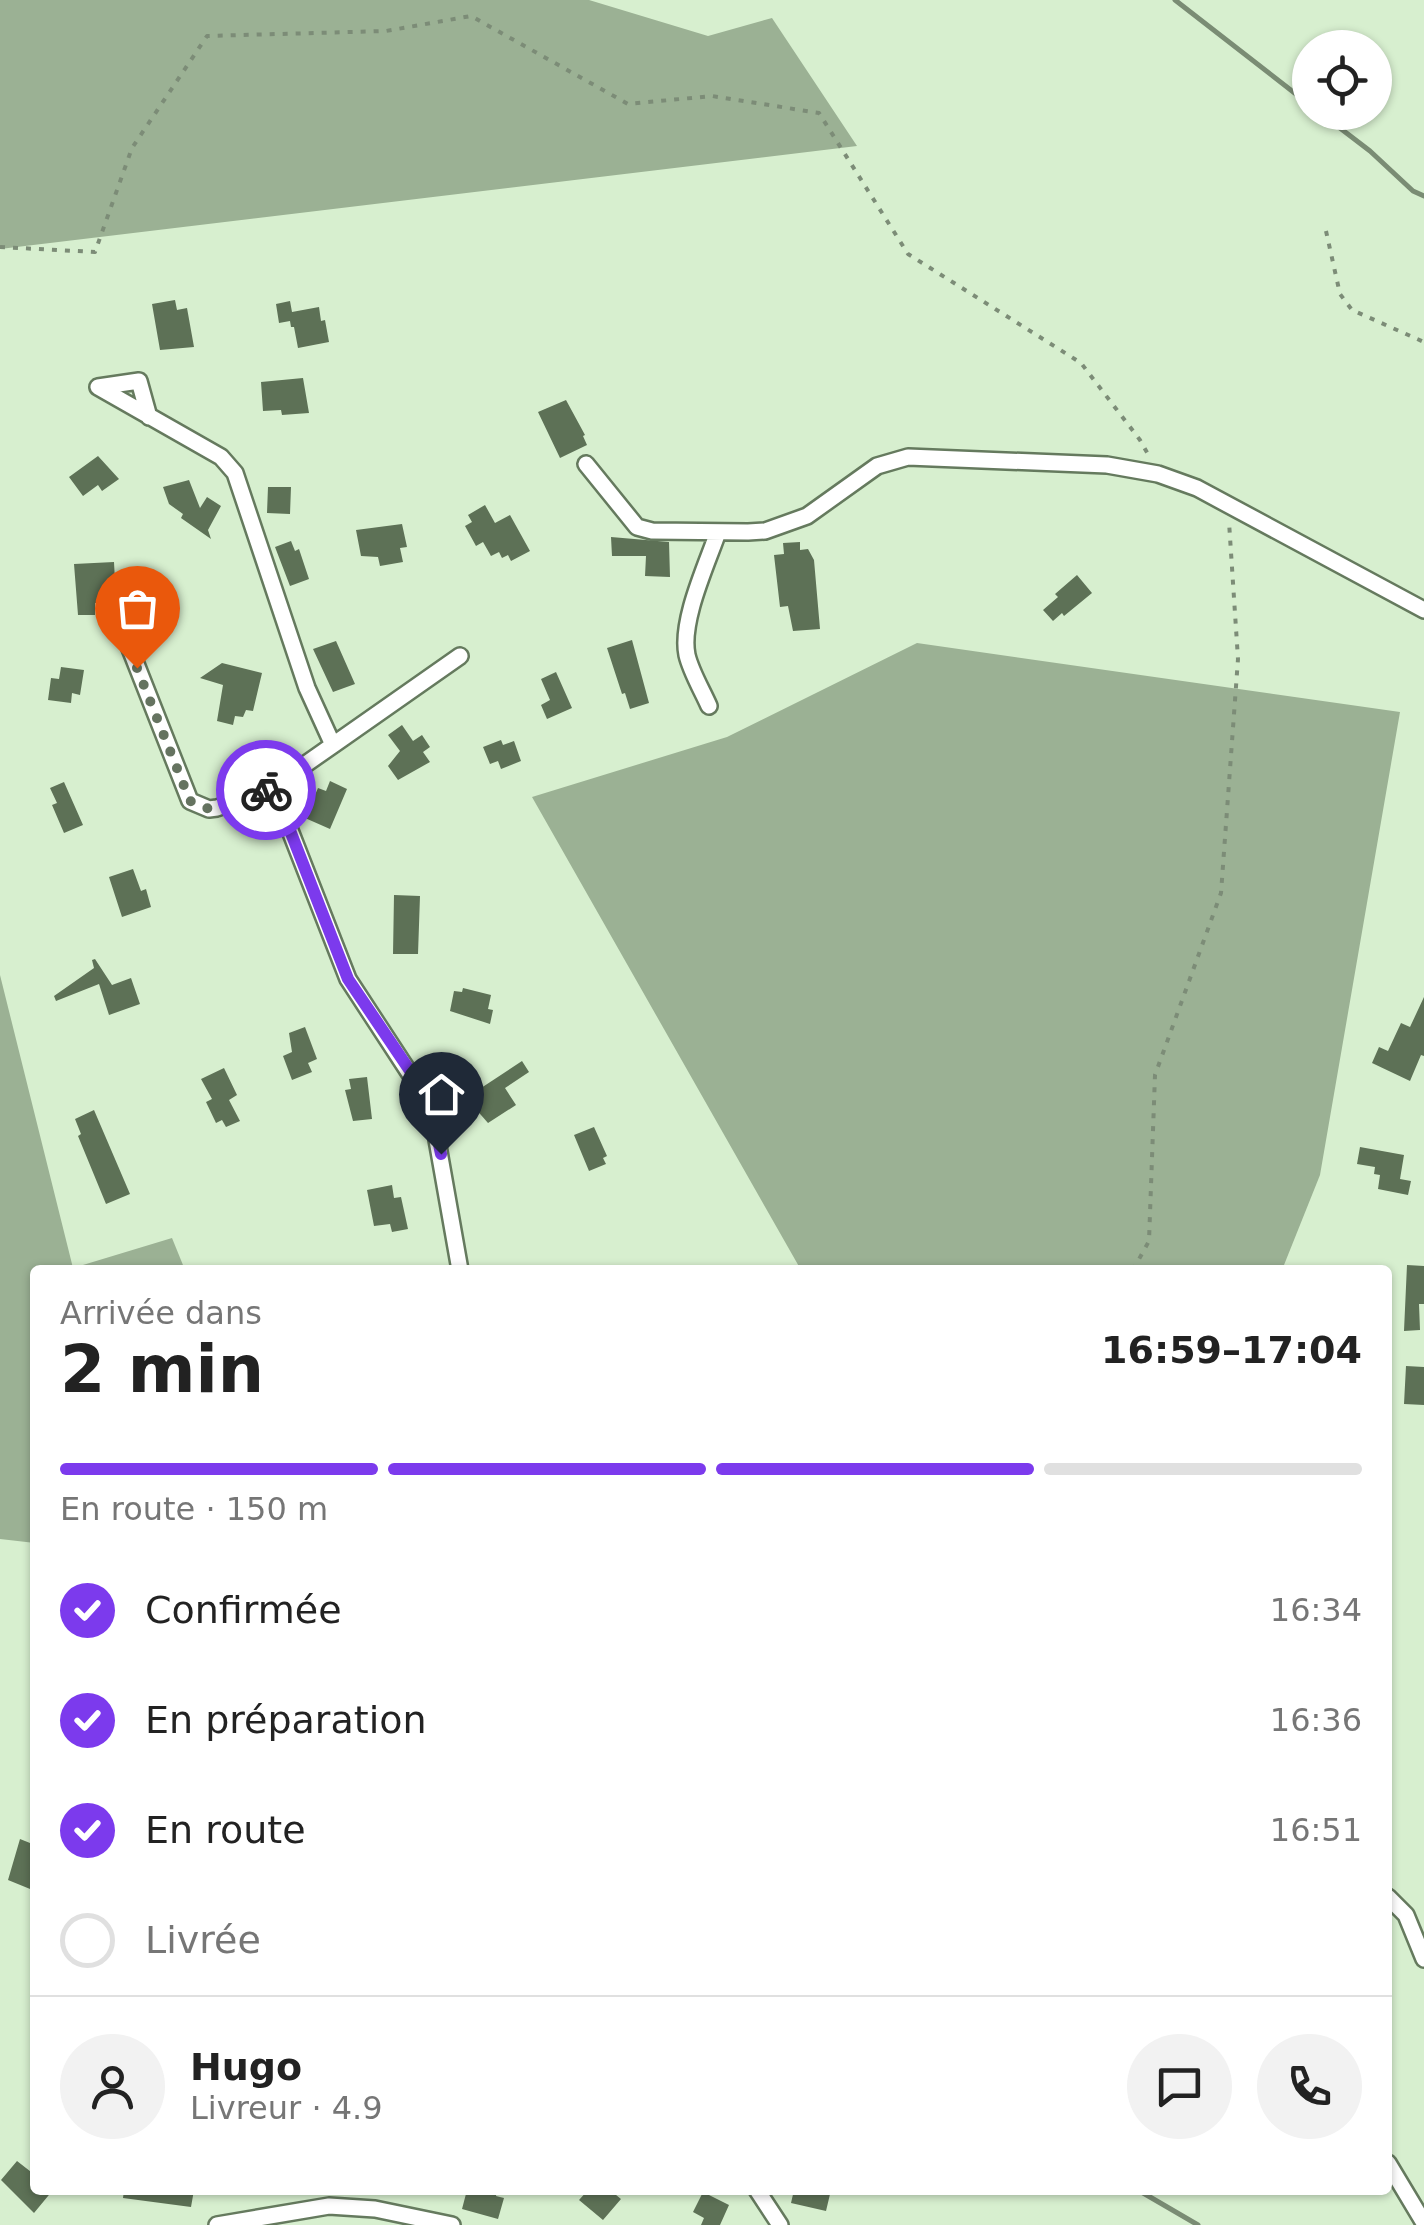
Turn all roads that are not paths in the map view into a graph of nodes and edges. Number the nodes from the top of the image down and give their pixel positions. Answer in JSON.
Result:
{"nodes":[{"id":1,"x":149,"y":418,"type":"dead end"},
{"id":2,"x":586,"y":464,"type":"dead end"},
{"id":3,"x":718,"y":532,"type":"junction"},
{"id":4,"x":1424,"y":610,"type":"edge"},
{"id":5,"x":127,"y":640,"type":"dead end"},
{"id":6,"x":460,"y":656,"type":"dead end"},
{"id":7,"x":709,"y":706,"type":"dead end"},
{"id":8,"x":333,"y":745,"type":"junction"},
{"id":9,"x":273,"y":787,"type":"junction"},
{"id":10,"x":459,"y":1265,"type":"edge"},
{"id":11,"x":1392,"y":1900,"type":"edge"},
{"id":12,"x":1424,"y":1960,"type":"edge"},
{"id":13,"x":1392,"y":2170,"type":"edge"},
{"id":14,"x":760,"y":2195,"type":"edge"},
{"id":15,"x":1424,"y":2223,"type":"edge"},
{"id":16,"x":216,"y":2225,"type":"edge"},
{"id":17,"x":452,"y":2225,"type":"edge"},
{"id":18,"x":780,"y":2225,"type":"edge"}],
"edges":[{"from":1,"to":8,"type":"street"},
{"from":2,"to":3,"type":"street"},
{"from":3,"to":4,"type":"street"},
{"from":3,"to":7,"type":"street"},
{"from":5,"to":9,"type":"street"},
{"from":6,"to":8,"type":"street"},
{"from":8,"to":9,"type":"street"},
{"from":9,"to":10,"type":"street"},
{"from":11,"to":12,"type":"street"},
{"from":13,"to":15,"type":"street"},
{"from":14,"to":18,"type":"street"},
{"from":16,"to":17,"type":"street"}]}
